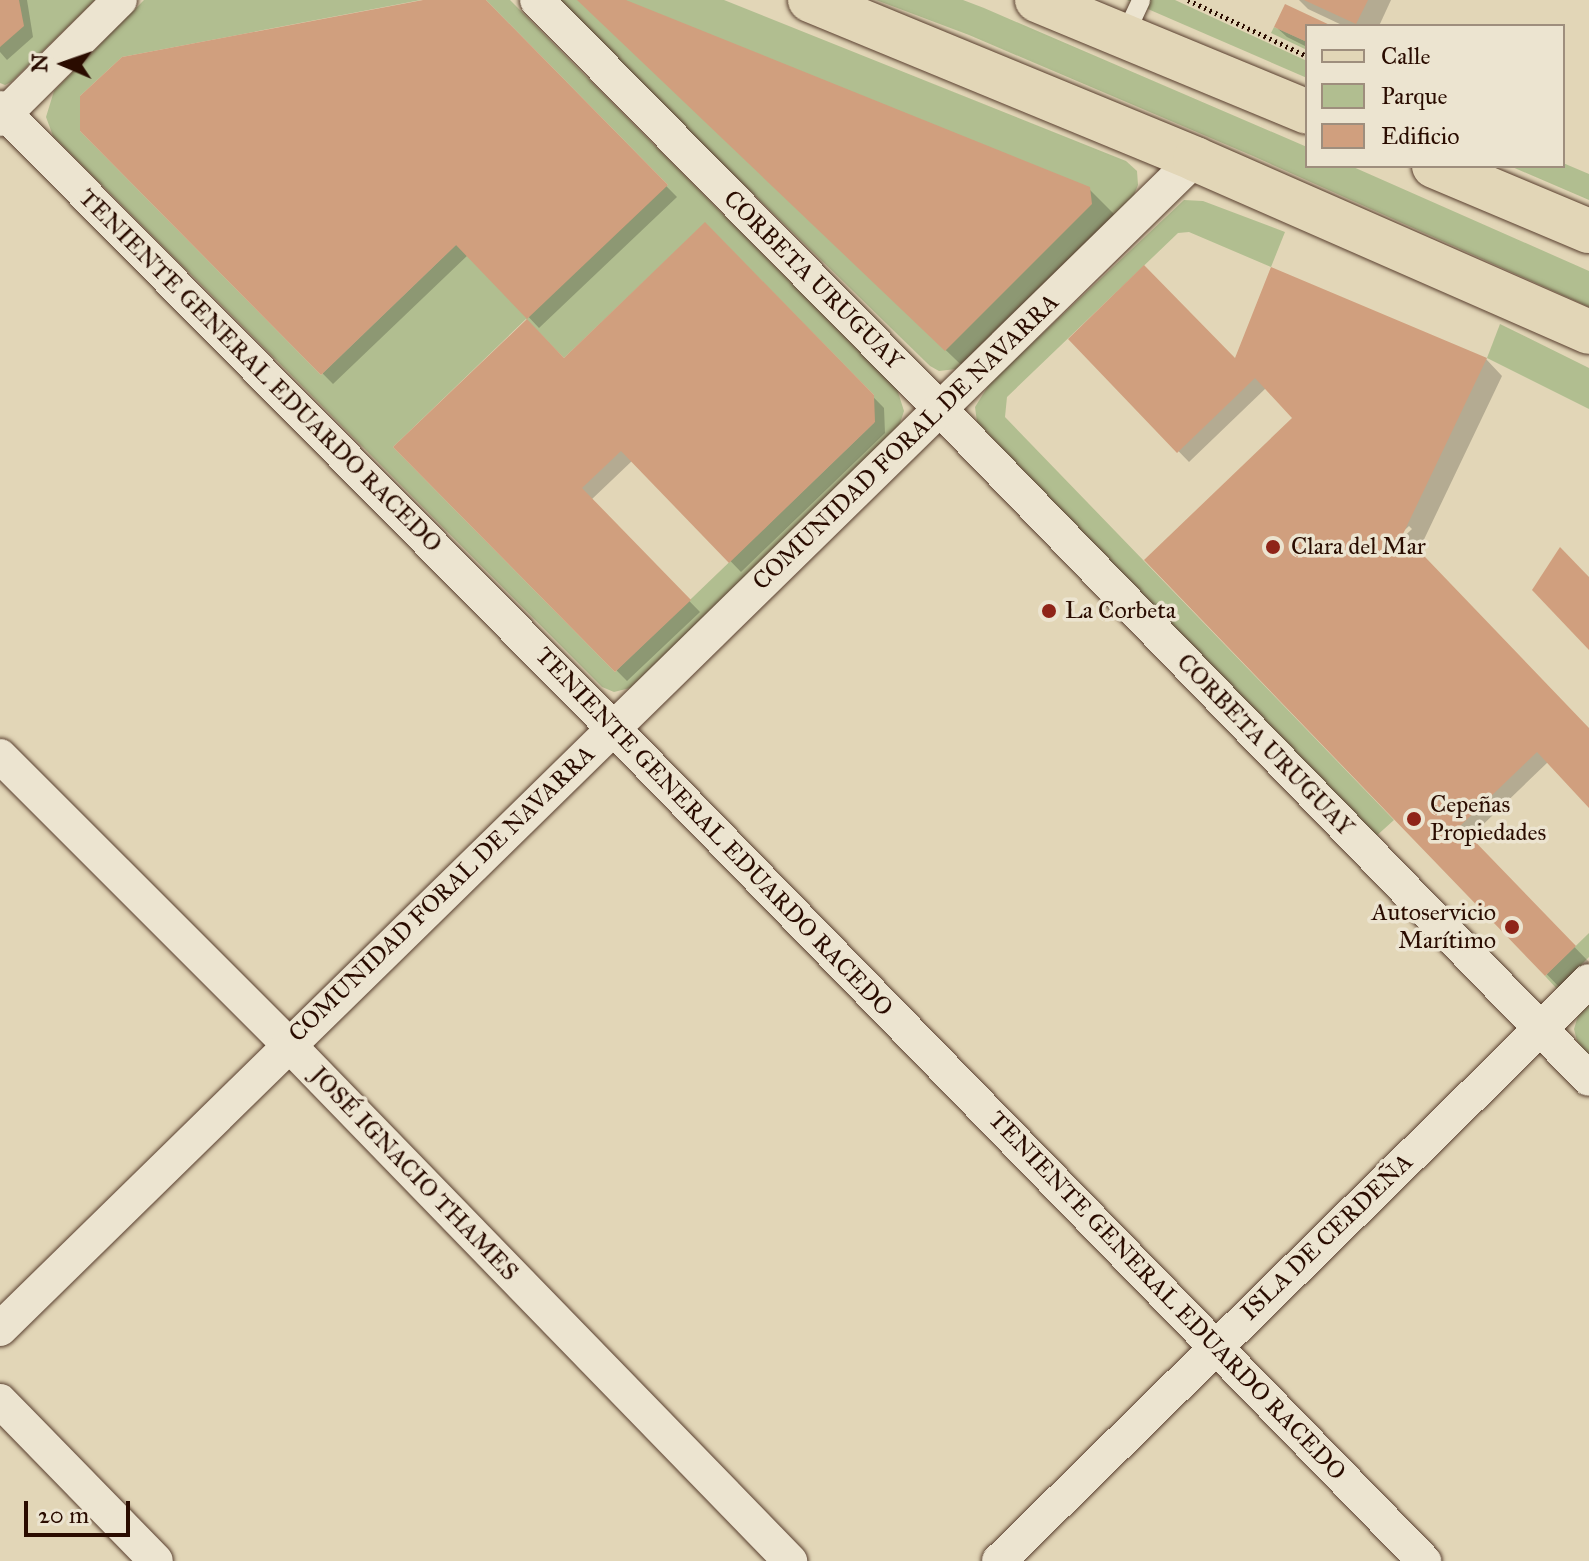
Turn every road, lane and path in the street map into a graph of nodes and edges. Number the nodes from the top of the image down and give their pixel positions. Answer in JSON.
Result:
{"nodes":[{"id":1,"x":120,"y":0,"type":"edge"},
{"id":2,"x":537,"y":0,"type":"edge"},
{"id":3,"x":810,"y":0,"type":"edge"},
{"id":4,"x":1037,"y":0,"type":"edge"},
{"id":5,"x":1188,"y":0,"type":"edge"},
{"id":6,"x":1133,"y":17,"type":"edge"},
{"id":7,"x":1305,"y":55,"type":"edge"},
{"id":8,"x":1305,"y":111,"type":"edge"},
{"id":9,"x":2,"y":113,"type":"edge"},
{"id":10,"x":1195,"y":159,"type":"junction"},
{"id":11,"x":1439,"y":168,"type":"edge"},
{"id":12,"x":1589,"y":231,"type":"edge"},
{"id":13,"x":1589,"y":332,"type":"edge"},
{"id":14,"x":941,"y":410,"type":"junction"},
{"id":15,"x":613,"y":728,"type":"junction"},
{"id":16,"x":0,"y":756,"type":"edge"},
{"id":17,"x":1589,"y":981,"type":"edge"},
{"id":18,"x":1540,"y":1029,"type":"junction"},
{"id":19,"x":288,"y":1044,"type":"junction"},
{"id":20,"x":1589,"y":1079,"type":"edge"},
{"id":21,"x":0,"y":1329,"type":"edge"},
{"id":22,"x":1216,"y":1344,"type":"junction"},
{"id":23,"x":0,"y":1401,"type":"edge"},
{"id":24,"x":156,"y":1561,"type":"edge"},
{"id":25,"x":790,"y":1561,"type":"edge"},
{"id":26,"x":999,"y":1561,"type":"edge"},
{"id":27,"x":1424,"y":1561,"type":"edge"}],
"edges":[{"from":1,"to":9,"type":"street"},
{"from":2,"to":14,"type":"street","name":"CORBETA URUGUAY"},
{"from":3,"to":10,"type":"main road"},
{"from":4,"to":6,"type":"main road"},
{"from":5,"to":7,"type":"path"},
{"from":6,"to":8,"type":"main road"},
{"from":9,"to":15,"type":"street","name":"TENIENTE GENERAL EDUARDO RACEDO"},
{"from":10,"to":13,"type":"main road"},
{"from":10,"to":14,"type":"street","name":"COMUNIDAD FORAL DE NAVARRA"},
{"from":11,"to":12,"type":"main road"},
{"from":14,"to":15,"type":"street","name":"COMUNIDAD FORAL DE NAVARRA"},
{"from":14,"to":18,"type":"street","name":"CORBETA URUGUAY"},
{"from":15,"to":19,"type":"street","name":"COMUNIDAD FORAL DE NAVARRA"},
{"from":15,"to":22,"type":"street","name":"TENIENTE GENERAL EDUARDO RACEDO"},
{"from":16,"to":19,"type":"street","name":"JOSÉ IGNACIO THAMES"},
{"from":17,"to":18,"type":"street","name":"ISLA DE CERDEÑA"},
{"from":18,"to":20,"type":"street","name":"CORBETA URUGUAY"},
{"from":18,"to":22,"type":"street","name":"ISLA DE CERDEÑA"},
{"from":19,"to":21,"type":"street","name":"COMUNIDAD FORAL DE NAVARRA"},
{"from":19,"to":25,"type":"street","name":"JOSÉ IGNACIO THAMES"},
{"from":22,"to":26,"type":"street","name":"ISLA DE CERDEÑA"},
{"from":22,"to":27,"type":"street","name":"TENIENTE GENERAL EDUARDO RACEDO"},
{"from":23,"to":24,"type":"street"}]}
